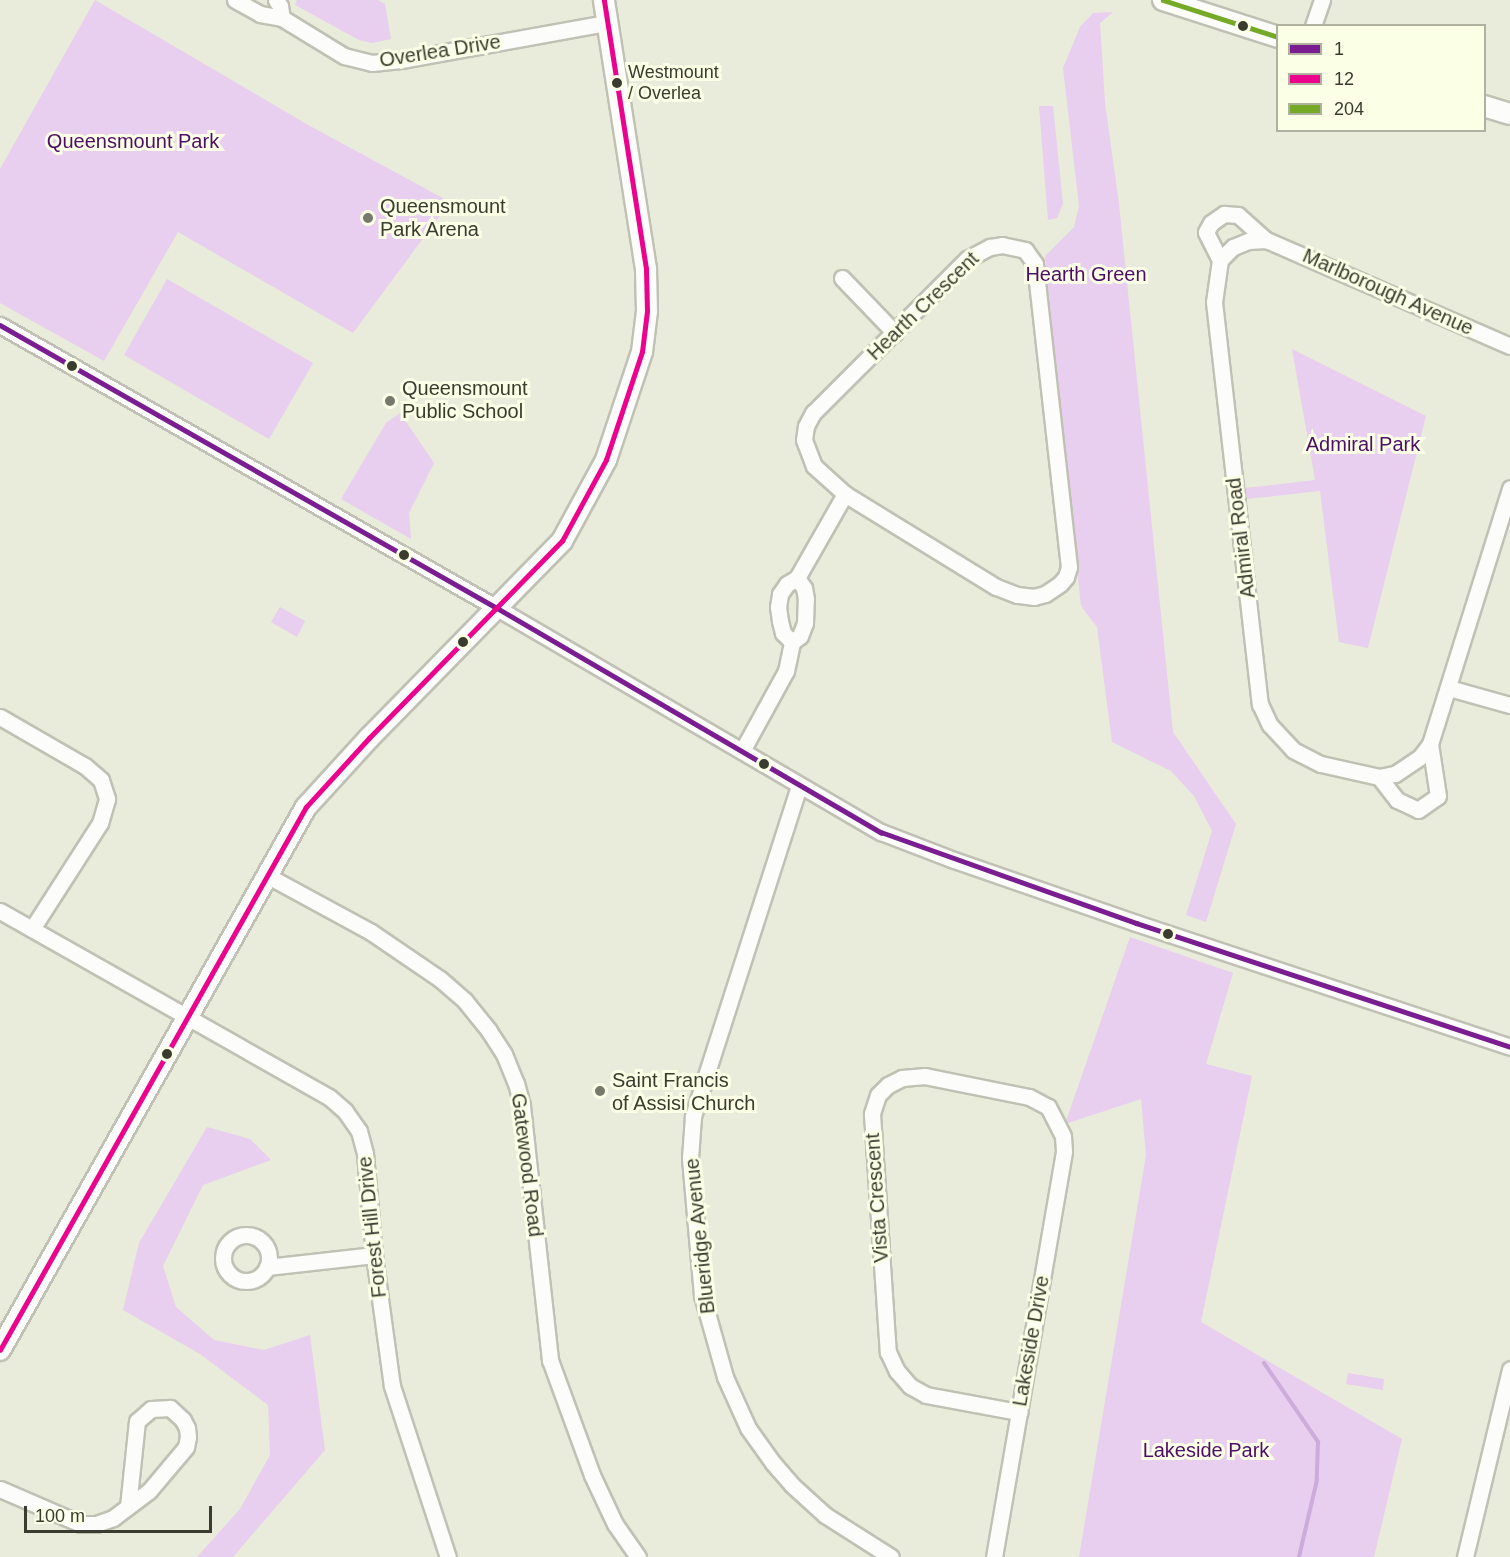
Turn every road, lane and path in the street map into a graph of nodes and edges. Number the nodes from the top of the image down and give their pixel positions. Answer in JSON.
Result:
{"nodes":[{"id":1,"x":235,"y":0,"type":"edge"},
{"id":2,"x":276,"y":0,"type":"edge"},
{"id":3,"x":604,"y":0,"type":"edge"},
{"id":4,"x":1163,"y":0,"type":"edge"},
{"id":5,"x":1322,"y":0,"type":"edge"},
{"id":6,"x":282,"y":18,"type":"junction"},
{"id":7,"x":608,"y":22,"type":"junction"},
{"id":8,"x":1314,"y":24,"type":"edge"},
{"id":9,"x":1276,"y":36,"type":"edge"},
{"id":10,"x":1486,"y":106,"type":"edge"},
{"id":11,"x":1510,"y":114,"type":"edge"},
{"id":12,"x":1266,"y":240,"type":"junction"},
{"id":13,"x":1220,"y":260,"type":"junction"},
{"id":14,"x":842,"y":278,"type":"dead end"},
{"id":15,"x":0,"y":325,"type":"edge"},
{"id":16,"x":895,"y":333,"type":"junction"},
{"id":17,"x":1510,"y":346,"type":"edge"},
{"id":18,"x":1510,"y":488,"type":"edge"},
{"id":19,"x":845,"y":494,"type":"junction"},
{"id":20,"x":797,"y":578,"type":"junction"},
{"id":21,"x":497,"y":608,"type":"junction"},
{"id":22,"x":792,"y":642,"type":"junction"},
{"id":23,"x":1449,"y":688,"type":"junction"},
{"id":24,"x":1510,"y":705,"type":"edge"},
{"id":25,"x":0,"y":717,"type":"edge"},
{"id":26,"x":1431,"y":744,"type":"junction"},
{"id":27,"x":742,"y":752,"type":"junction"},
{"id":28,"x":1379,"y":777,"type":"junction"},
{"id":29,"x":799,"y":786,"type":"junction"},
{"id":30,"x":268,"y":876,"type":"junction"},
{"id":31,"x":0,"y":911,"type":"edge"},
{"id":32,"x":32,"y":929,"type":"junction"},
{"id":33,"x":186,"y":1018,"type":"junction"},
{"id":34,"x":1510,"y":1047,"type":"edge"},
{"id":35,"x":1060,"y":1126,"type":"joint"},
{"id":36,"x":374,"y":1255,"type":"junction"},
{"id":37,"x":267,"y":1267,"type":"dead end"},
{"id":38,"x":0,"y":1350,"type":"edge"},
{"id":39,"x":1510,"y":1369,"type":"edge"},
{"id":40,"x":1019,"y":1412,"type":"junction"},
{"id":41,"x":0,"y":1489,"type":"edge"},
{"id":42,"x":128,"y":1507,"type":"junction"},
{"id":43,"x":448,"y":1557,"type":"edge"},
{"id":44,"x":639,"y":1557,"type":"edge"},
{"id":45,"x":891,"y":1557,"type":"edge"},
{"id":46,"x":994,"y":1557,"type":"edge"},
{"id":47,"x":1465,"y":1557,"type":"edge"}],
"edges":[{"from":1,"to":6,"type":"street","name":"Overlea Drive"},
{"from":2,"to":6,"type":"street"},
{"from":3,"to":7,"type":"main road"},
{"from":4,"to":9,"type":"main road"},
{"from":5,"to":8,"type":"street"},
{"from":6,"to":7,"type":"street","name":"Overlea Drive"},
{"from":7,"to":21,"type":"main road"},
{"from":10,"to":11,"type":"main road"},
{"from":12,"to":13,"type":"street","name":"Marlborough Avenue"},
{"from":12,"to":13,"type":"street","name":"Marlborough Avenue"},
{"from":12,"to":17,"type":"street","name":"Marlborough Avenue"},
{"from":13,"to":28,"type":"street","name":"Admiral Road"},
{"from":14,"to":16,"type":"street"},
{"from":15,"to":21,"type":"street"},
{"from":16,"to":19,"type":"street","name":"Hearth Crescent"},
{"from":16,"to":19,"type":"street","name":"Hearth Crescent"},
{"from":18,"to":23,"type":"street"},
{"from":19,"to":20,"type":"street"},
{"from":20,"to":22,"type":"street"},
{"from":20,"to":22,"type":"street"},
{"from":21,"to":27,"type":"street"},
{"from":21,"to":30,"type":"main road"},
{"from":22,"to":27,"type":"street"},
{"from":23,"to":24,"type":"street"},
{"from":23,"to":26,"type":"street"},
{"from":25,"to":32,"type":"street"},
{"from":26,"to":28,"type":"street"},
{"from":26,"to":28,"type":"street"},
{"from":27,"to":29,"type":"street"},
{"from":29,"to":34,"type":"street"},
{"from":29,"to":45,"type":"street","name":"Blueridge Avenue"},
{"from":30,"to":33,"type":"main road"},
{"from":30,"to":44,"type":"street","name":"Gatewood Road"},
{"from":31,"to":32,"type":"street","name":"Forest Hill Drive"},
{"from":32,"to":33,"type":"street","name":"Forest Hill Drive"},
{"from":33,"to":36,"type":"street","name":"Forest Hill Drive"},
{"from":33,"to":38,"type":"main road"},
{"from":35,"to":40,"type":"street","name":"Lakeside Drive"},
{"from":35,"to":40,"type":"street","name":"Vista Crescent"},
{"from":36,"to":37,"type":"street"},
{"from":36,"to":43,"type":"street","name":"Forest Hill Drive"},
{"from":39,"to":47,"type":"street"},
{"from":40,"to":46,"type":"street","name":"Lakeside Drive"},
{"from":41,"to":42,"type":"street"},
{"from":42,"to":42,"type":"street"}]}
